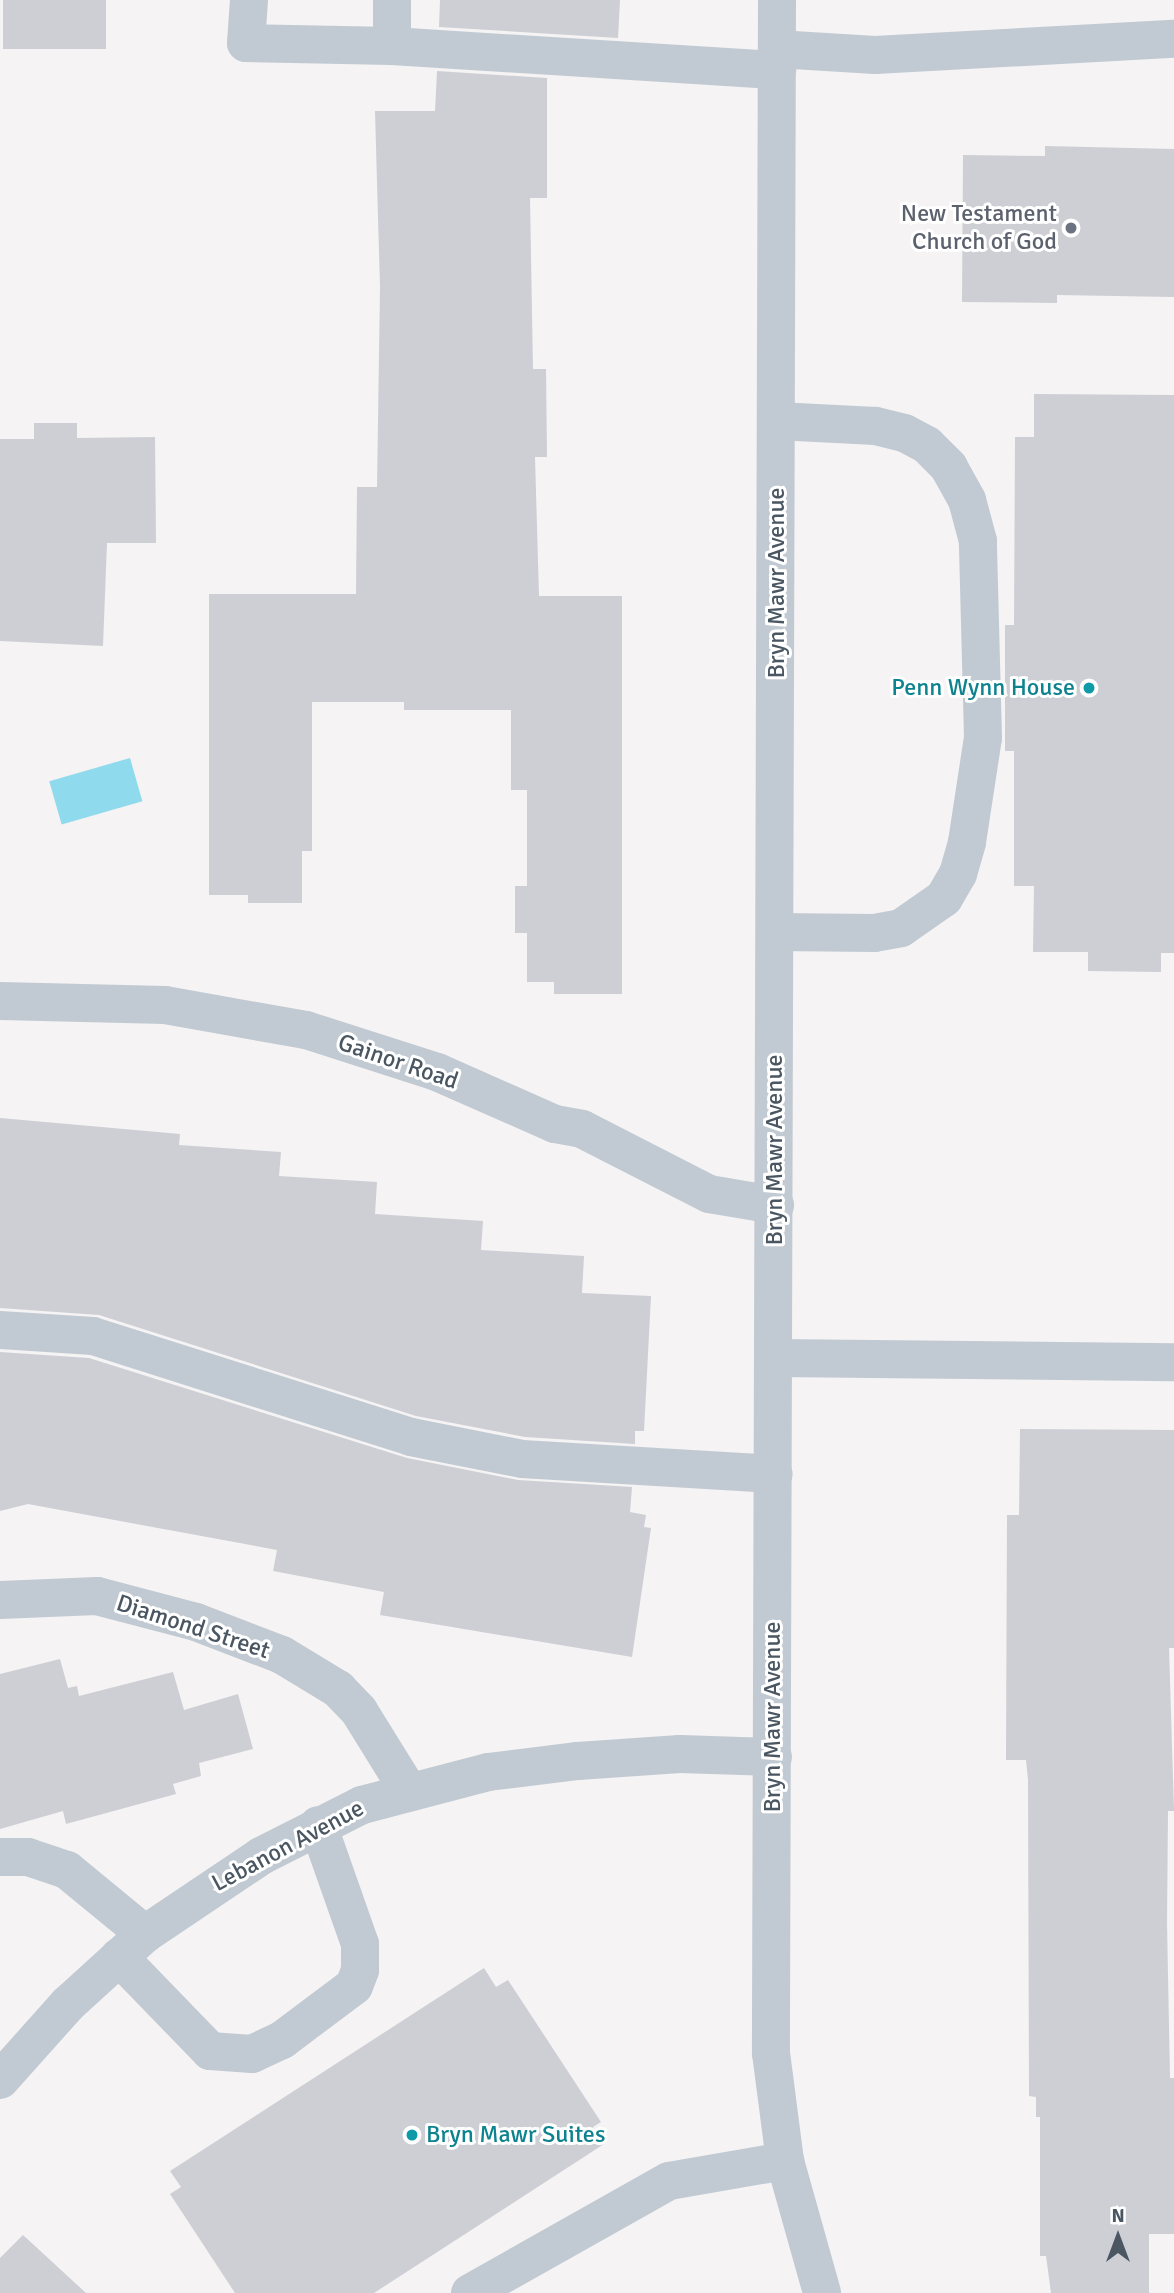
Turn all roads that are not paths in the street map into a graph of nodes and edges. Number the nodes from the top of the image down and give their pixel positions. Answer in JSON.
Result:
{"nodes":[{"id":1,"x":249,"y":0,"type":"edge"},
{"id":2,"x":392,"y":0,"type":"edge"},
{"id":3,"x":776,"y":0,"type":"edge"},
{"id":4,"x":1174,"y":39,"type":"edge"},
{"id":5,"x":392,"y":46,"type":"junction"},
{"id":6,"x":776,"y":60,"type":"junction"},
{"id":7,"x":777,"y":421,"type":"junction"},
{"id":8,"x":776,"y":932,"type":"junction"},
{"id":9,"x":0,"y":1001,"type":"edge"},
{"id":10,"x":775,"y":1205,"type":"junction"},
{"id":11,"x":0,"y":1331,"type":"edge"},
{"id":12,"x":776,"y":1358,"type":"junction"},
{"id":13,"x":1174,"y":1362,"type":"edge"},
{"id":14,"x":774,"y":1474,"type":"junction"},
{"id":15,"x":0,"y":1600,"type":"edge"},
{"id":16,"x":773,"y":1757,"type":"junction"},
{"id":17,"x":408,"y":1790,"type":"junction"},
{"id":18,"x":317,"y":1825,"type":"junction"},
{"id":19,"x":0,"y":1857,"type":"edge"},
{"id":20,"x":132,"y":1945,"type":"junction"},
{"id":21,"x":0,"y":2080,"type":"edge"},
{"id":22,"x":785,"y":2161,"type":"junction"},
{"id":23,"x":470,"y":2293,"type":"edge"},
{"id":24,"x":822,"y":2293,"type":"edge"}],
"edges":[{"from":1,"to":5,"type":"street"},
{"from":2,"to":5,"type":"street"},
{"from":3,"to":6,"type":"street","name":"Bryn Mawr Avenue"},
{"from":4,"to":6,"type":"street"},
{"from":5,"to":6,"type":"street"},
{"from":6,"to":7,"type":"street","name":"Bryn Mawr Avenue"},
{"from":7,"to":8,"type":"street","name":"Bryn Mawr Avenue"},
{"from":7,"to":8,"type":"street"},
{"from":8,"to":10,"type":"street","name":"Bryn Mawr Avenue"},
{"from":9,"to":10,"type":"street","name":"Gainor Road"},
{"from":10,"to":12,"type":"street","name":"Bryn Mawr Avenue"},
{"from":11,"to":14,"type":"street"},
{"from":12,"to":13,"type":"street"},
{"from":12,"to":14,"type":"street","name":"Bryn Mawr Avenue"},
{"from":14,"to":16,"type":"street","name":"Bryn Mawr Avenue"},
{"from":15,"to":17,"type":"street","name":"Diamond Street"},
{"from":16,"to":17,"type":"street","name":"Lebanon Avenue"},
{"from":16,"to":22,"type":"street","name":"Bryn Mawr Avenue"},
{"from":17,"to":18,"type":"street","name":"Lebanon Avenue"},
{"from":18,"to":20,"type":"street","name":"Lebanon Avenue"},
{"from":18,"to":20,"type":"street"},
{"from":19,"to":20,"type":"street"},
{"from":20,"to":21,"type":"street","name":"Lebanon Avenue"},
{"from":22,"to":23,"type":"street"},
{"from":22,"to":24,"type":"street","name":"Bryn Mawr Avenue"}]}
